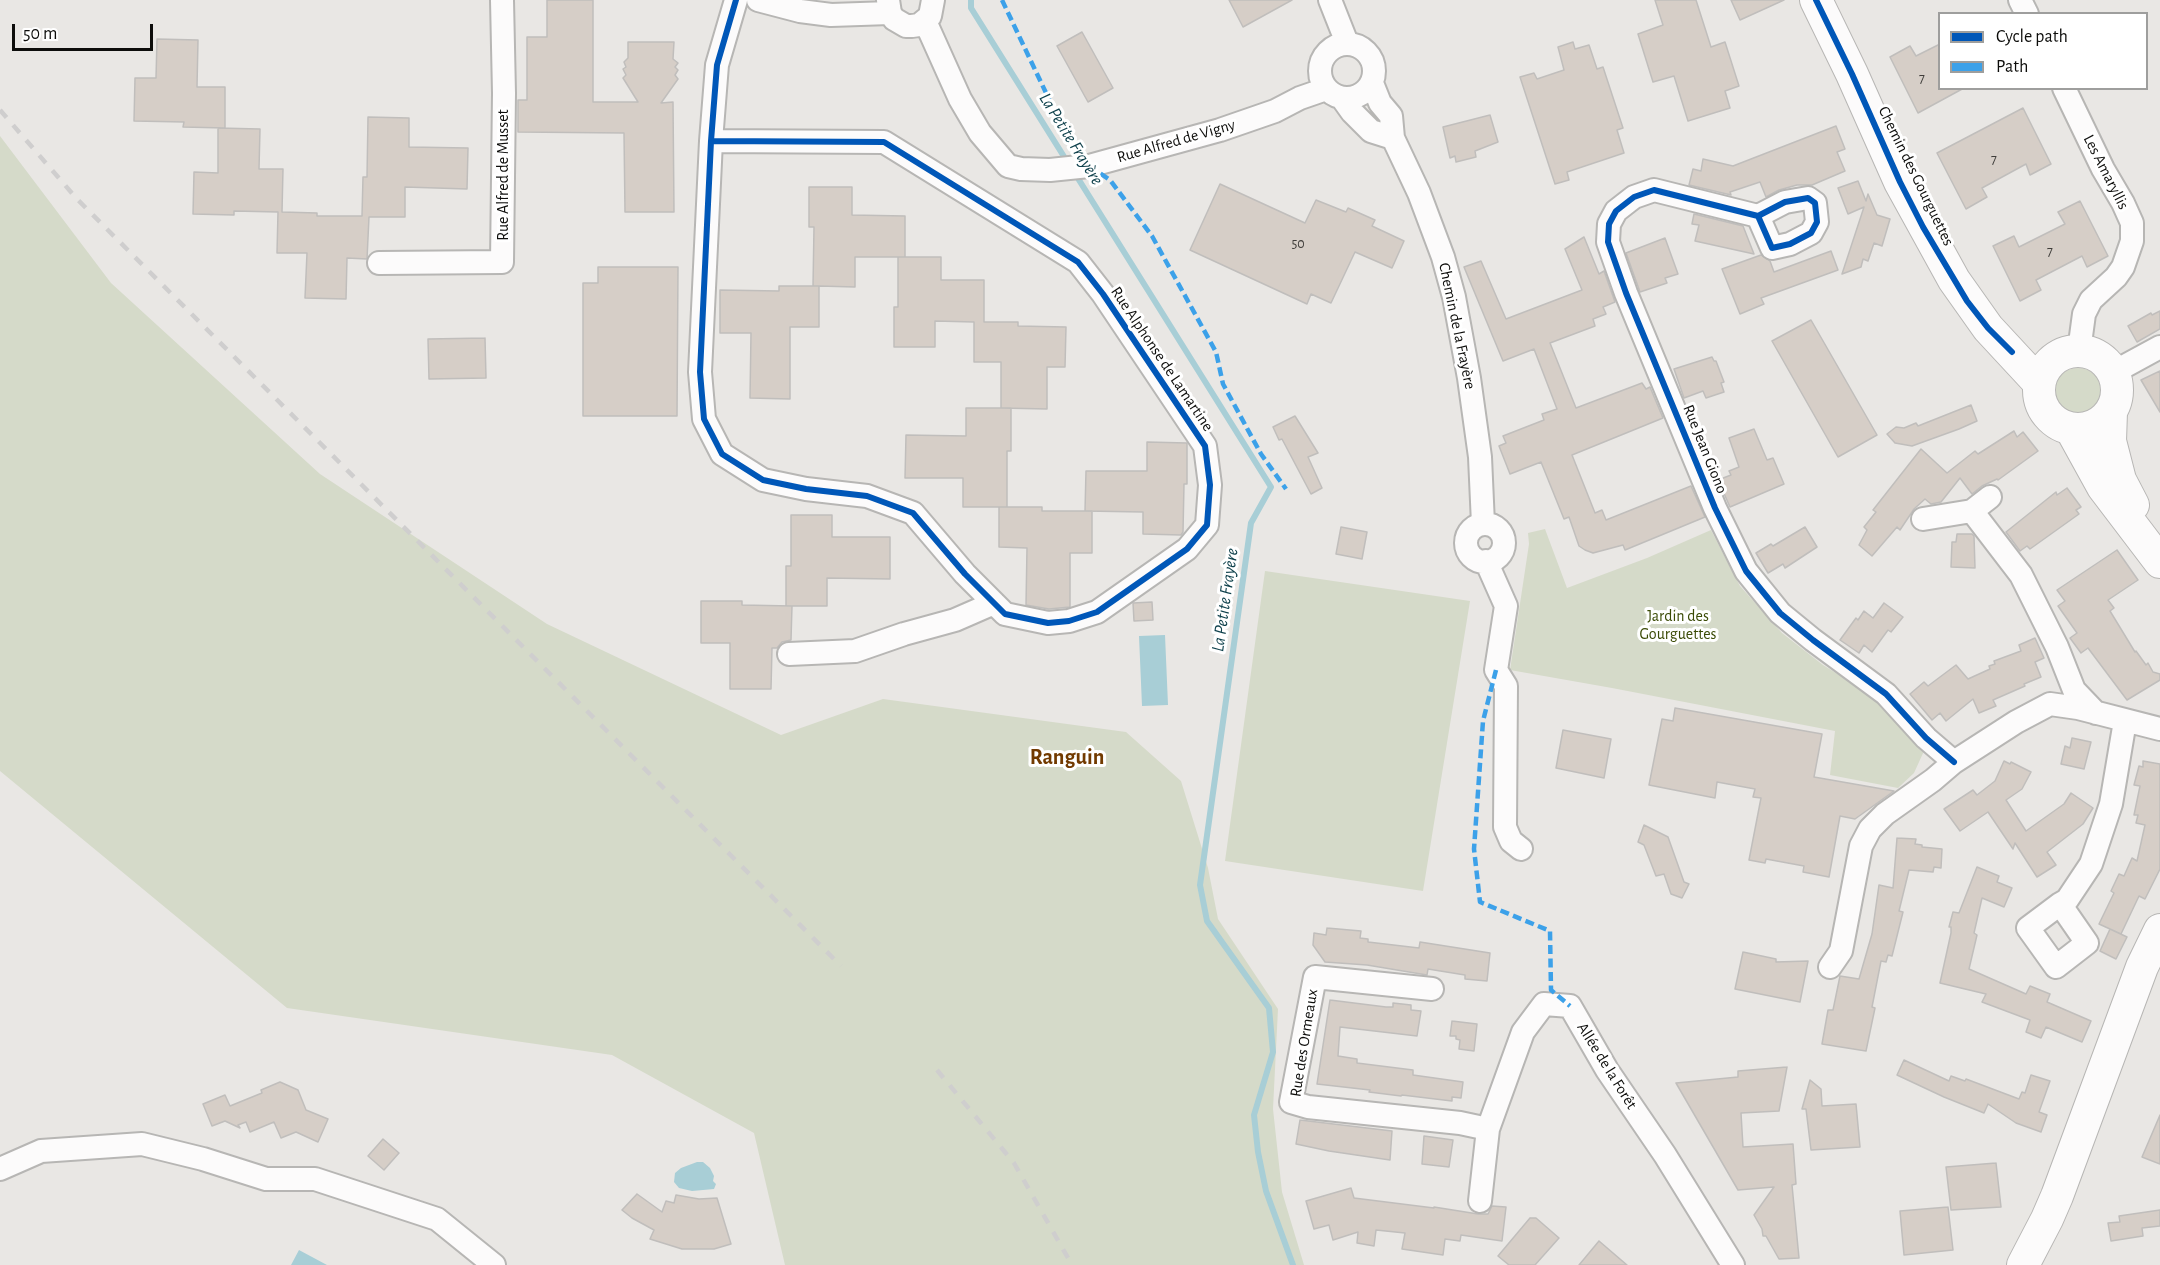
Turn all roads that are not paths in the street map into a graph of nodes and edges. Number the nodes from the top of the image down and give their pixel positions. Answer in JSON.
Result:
{"nodes":[{"id":1,"x":502,"y":0,"type":"edge"},
{"id":2,"x":736,"y":0,"type":"edge"},
{"id":3,"x":758,"y":0,"type":"edge"},
{"id":4,"x":933,"y":0,"type":"edge"},
{"id":5,"x":1330,"y":0,"type":"edge"},
{"id":6,"x":1816,"y":0,"type":"edge"},
{"id":7,"x":889,"y":7,"type":"edge"},
{"id":8,"x":925,"y":21,"type":"junction"},
{"id":9,"x":1347,"y":43,"type":"junction"},
{"id":10,"x":1372,"y":83,"type":"junction"},
{"id":11,"x":2065,"y":90,"type":"edge"},
{"id":12,"x":1334,"y":94,"type":"junction"},
{"id":13,"x":1393,"y":138,"type":"junction"},
{"id":14,"x":711,"y":141,"type":"junction"},
{"id":15,"x":1758,"y":216,"type":"dead end"},
{"id":16,"x":379,"y":263,"type":"dead end"},
{"id":17,"x":2160,"y":347,"type":"edge"},
{"id":18,"x":2012,"y":352,"type":"junction"},
{"id":19,"x":2068,"y":353,"type":"junction"},
{"id":20,"x":2114,"y":372,"type":"junction"},
{"id":21,"x":2039,"y":382,"type":"junction"},
{"id":22,"x":2111,"y":412,"type":"junction"},
{"id":23,"x":2071,"y":429,"type":"junction"},
{"id":24,"x":1990,"y":497,"type":"dead end"},
{"id":25,"x":1972,"y":511,"type":"junction"},
{"id":26,"x":1923,"y":519,"type":"dead end"},
{"id":27,"x":2160,"y":538,"type":"edge"},
{"id":28,"x":2160,"y":562,"type":"edge"},
{"id":29,"x":994,"y":603,"type":"junction"},
{"id":30,"x":789,"y":654,"type":"dead end"},
{"id":31,"x":2096,"y":713,"type":"junction"},
{"id":32,"x":2125,"y":721,"type":"junction"},
{"id":33,"x":2158,"y":728,"type":"edge"},
{"id":34,"x":1954,"y":762,"type":"junction"},
{"id":35,"x":1521,"y":849,"type":"dead end"},
{"id":36,"x":2060,"y":904,"type":"dead end"},
{"id":37,"x":2160,"y":930,"type":"edge"},
{"id":38,"x":2160,"y":965,"type":"edge"},
{"id":39,"x":1830,"y":967,"type":"dead end"},
{"id":40,"x":1432,"y":989,"type":"dead end"},
{"id":41,"x":2098,"y":1090,"type":"junction"},
{"id":42,"x":1488,"y":1130,"type":"junction"},
{"id":43,"x":0,"y":1169,"type":"edge"},
{"id":44,"x":1479,"y":1201,"type":"dead end"},
{"id":45,"x":494,"y":1265,"type":"edge"},
{"id":46,"x":1733,"y":1265,"type":"edge"},
{"id":47,"x":2023,"y":1265,"type":"edge"}],
"edges":[{"from":1,"to":16,"type":"street","name":"Rue Alfred de Musset"},
{"from":2,"to":14,"type":"street","name":"Rue Alphonse de Lamartine"},
{"from":3,"to":7,"type":"street"},
{"from":4,"to":8,"type":"street"},
{"from":5,"to":9,"type":"street"},
{"from":6,"to":18,"type":"main road","name":"Chemin des Gourguettes"},
{"from":7,"to":8,"type":"street"},
{"from":8,"to":12,"type":"street","name":"Rue Alfred de Vigny"},
{"from":9,"to":10,"type":"street"},
{"from":9,"to":12,"type":"street"},
{"from":10,"to":12,"type":"street"},
{"from":10,"to":13,"type":"street","name":"Chemin de la Frayère"},
{"from":11,"to":19,"type":"street","name":"Les Amaryllis"},
{"from":12,"to":13,"type":"street"},
{"from":13,"to":35,"type":"street","name":"Chemin de la Frayère"},
{"from":14,"to":29,"type":"street","name":"Rue Alphonse de Lamartine"},
{"from":14,"to":29,"type":"street","name":"Rue Alphonse de Lamartine"},
{"from":15,"to":34,"type":"street","name":"Rue Jean Giono"},
{"from":17,"to":20,"type":"street"},
{"from":18,"to":19,"type":"main road"},
{"from":18,"to":21,"type":"main road","name":"Chemin des Gourguettes"},
{"from":19,"to":20,"type":"main road"},
{"from":19,"to":21,"type":"main road"},
{"from":20,"to":22,"type":"main road"},
{"from":21,"to":23,"type":"main road"},
{"from":22,"to":23,"type":"main road"},
{"from":22,"to":27,"type":"main road"},
{"from":23,"to":28,"type":"main road"},
{"from":24,"to":25,"type":"street"},
{"from":25,"to":26,"type":"street"},
{"from":25,"to":31,"type":"street"},
{"from":29,"to":30,"type":"street"},
{"from":31,"to":32,"type":"street"},
{"from":31,"to":34,"type":"street"},
{"from":32,"to":33,"type":"street"},
{"from":32,"to":36,"type":"street"},
{"from":34,"to":39,"type":"street"},
{"from":37,"to":41,"type":"main road"},
{"from":38,"to":41,"type":"main road"},
{"from":40,"to":42,"type":"street","name":"Rue des Ormeaux"},
{"from":41,"to":47,"type":"main road"},
{"from":42,"to":44,"type":"street","name":"Allée de la Forêt"},
{"from":42,"to":46,"type":"street","name":"Allée de la Forêt"},
{"from":43,"to":45,"type":"street"}]}
